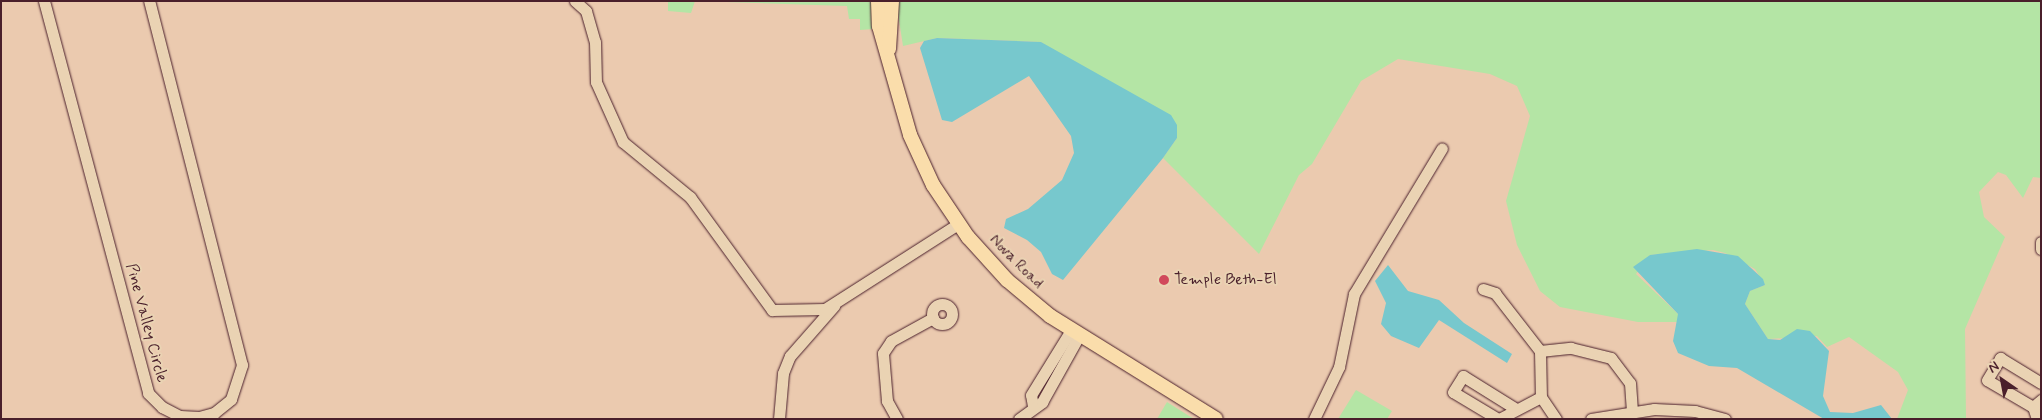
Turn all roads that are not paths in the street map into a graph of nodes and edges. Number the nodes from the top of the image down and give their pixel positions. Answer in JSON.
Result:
{"nodes":[{"id":1,"x":44,"y":1,"type":"edge"},
{"id":2,"x":149,"y":1,"type":"edge"},
{"id":3,"x":575,"y":1,"type":"edge"},
{"id":4,"x":878,"y":1,"type":"edge"},
{"id":5,"x":892,"y":1,"type":"edge"},
{"id":6,"x":889,"y":50,"type":"junction"},
{"id":7,"x":1442,"y":148,"type":"dead end"},
{"id":8,"x":958,"y":224,"type":"junction"},
{"id":9,"x":2041,"y":242,"type":"edge"},
{"id":10,"x":2041,"y":248,"type":"edge"},
{"id":11,"x":1483,"y":289,"type":"dead end"},
{"id":12,"x":838,"y":301,"type":"junction"},
{"id":13,"x":933,"y":318,"type":"dead end"},
{"id":14,"x":1075,"y":332,"type":"junction"},
{"id":15,"x":1540,"y":351,"type":"junction"},
{"id":16,"x":1048,"y":367,"type":"junction"},
{"id":17,"x":1059,"y":374,"type":"junction"},
{"id":18,"x":2041,"y":383,"type":"edge"},
{"id":19,"x":1541,"y":397,"type":"junction"},
{"id":20,"x":1033,"y":406,"type":"junction"},
{"id":21,"x":1516,"y":409,"type":"junction"},
{"id":22,"x":2036,"y":412,"type":"edge"},
{"id":23,"x":1636,"y":413,"type":"edge"},
{"id":24,"x":779,"y":419,"type":"edge"},
{"id":25,"x":897,"y":419,"type":"edge"},
{"id":26,"x":1019,"y":419,"type":"edge"},
{"id":27,"x":1216,"y":419,"type":"edge"},
{"id":28,"x":1314,"y":419,"type":"edge"},
{"id":29,"x":1499,"y":419,"type":"edge"},
{"id":30,"x":1556,"y":419,"type":"edge"},
{"id":31,"x":1592,"y":419,"type":"edge"},
{"id":32,"x":1725,"y":419,"type":"edge"}],
"edges":[{"from":1,"to":2,"type":"street","name":"Pine Valley Circle"},
{"from":3,"to":12,"type":"street"},
{"from":4,"to":6,"type":"main road","name":"Nova Road"},
{"from":5,"to":6,"type":"main road","name":"Nova Road"},
{"from":6,"to":8,"type":"main road","name":"Nova Road"},
{"from":7,"to":28,"type":"street"},
{"from":8,"to":12,"type":"street"},
{"from":8,"to":14,"type":"main road","name":"Nova Road"},
{"from":9,"to":10,"type":"street"},
{"from":11,"to":15,"type":"street"},
{"from":12,"to":24,"type":"street"},
{"from":13,"to":25,"type":"street"},
{"from":14,"to":16,"type":"street"},
{"from":14,"to":17,"type":"street"},
{"from":14,"to":27,"type":"main road","name":"Nova Road"},
{"from":15,"to":19,"type":"street"},
{"from":15,"to":23,"type":"street"},
{"from":16,"to":17,"type":"street"},
{"from":16,"to":20,"type":"street"},
{"from":17,"to":20,"type":"street"},
{"from":18,"to":22,"type":"street"},
{"from":19,"to":21,"type":"street"},
{"from":19,"to":30,"type":"street"},
{"from":20,"to":26,"type":"street"},
{"from":21,"to":29,"type":"street"},
{"from":21,"to":29,"type":"street"},
{"from":23,"to":31,"type":"street"},
{"from":23,"to":32,"type":"street"}]}
